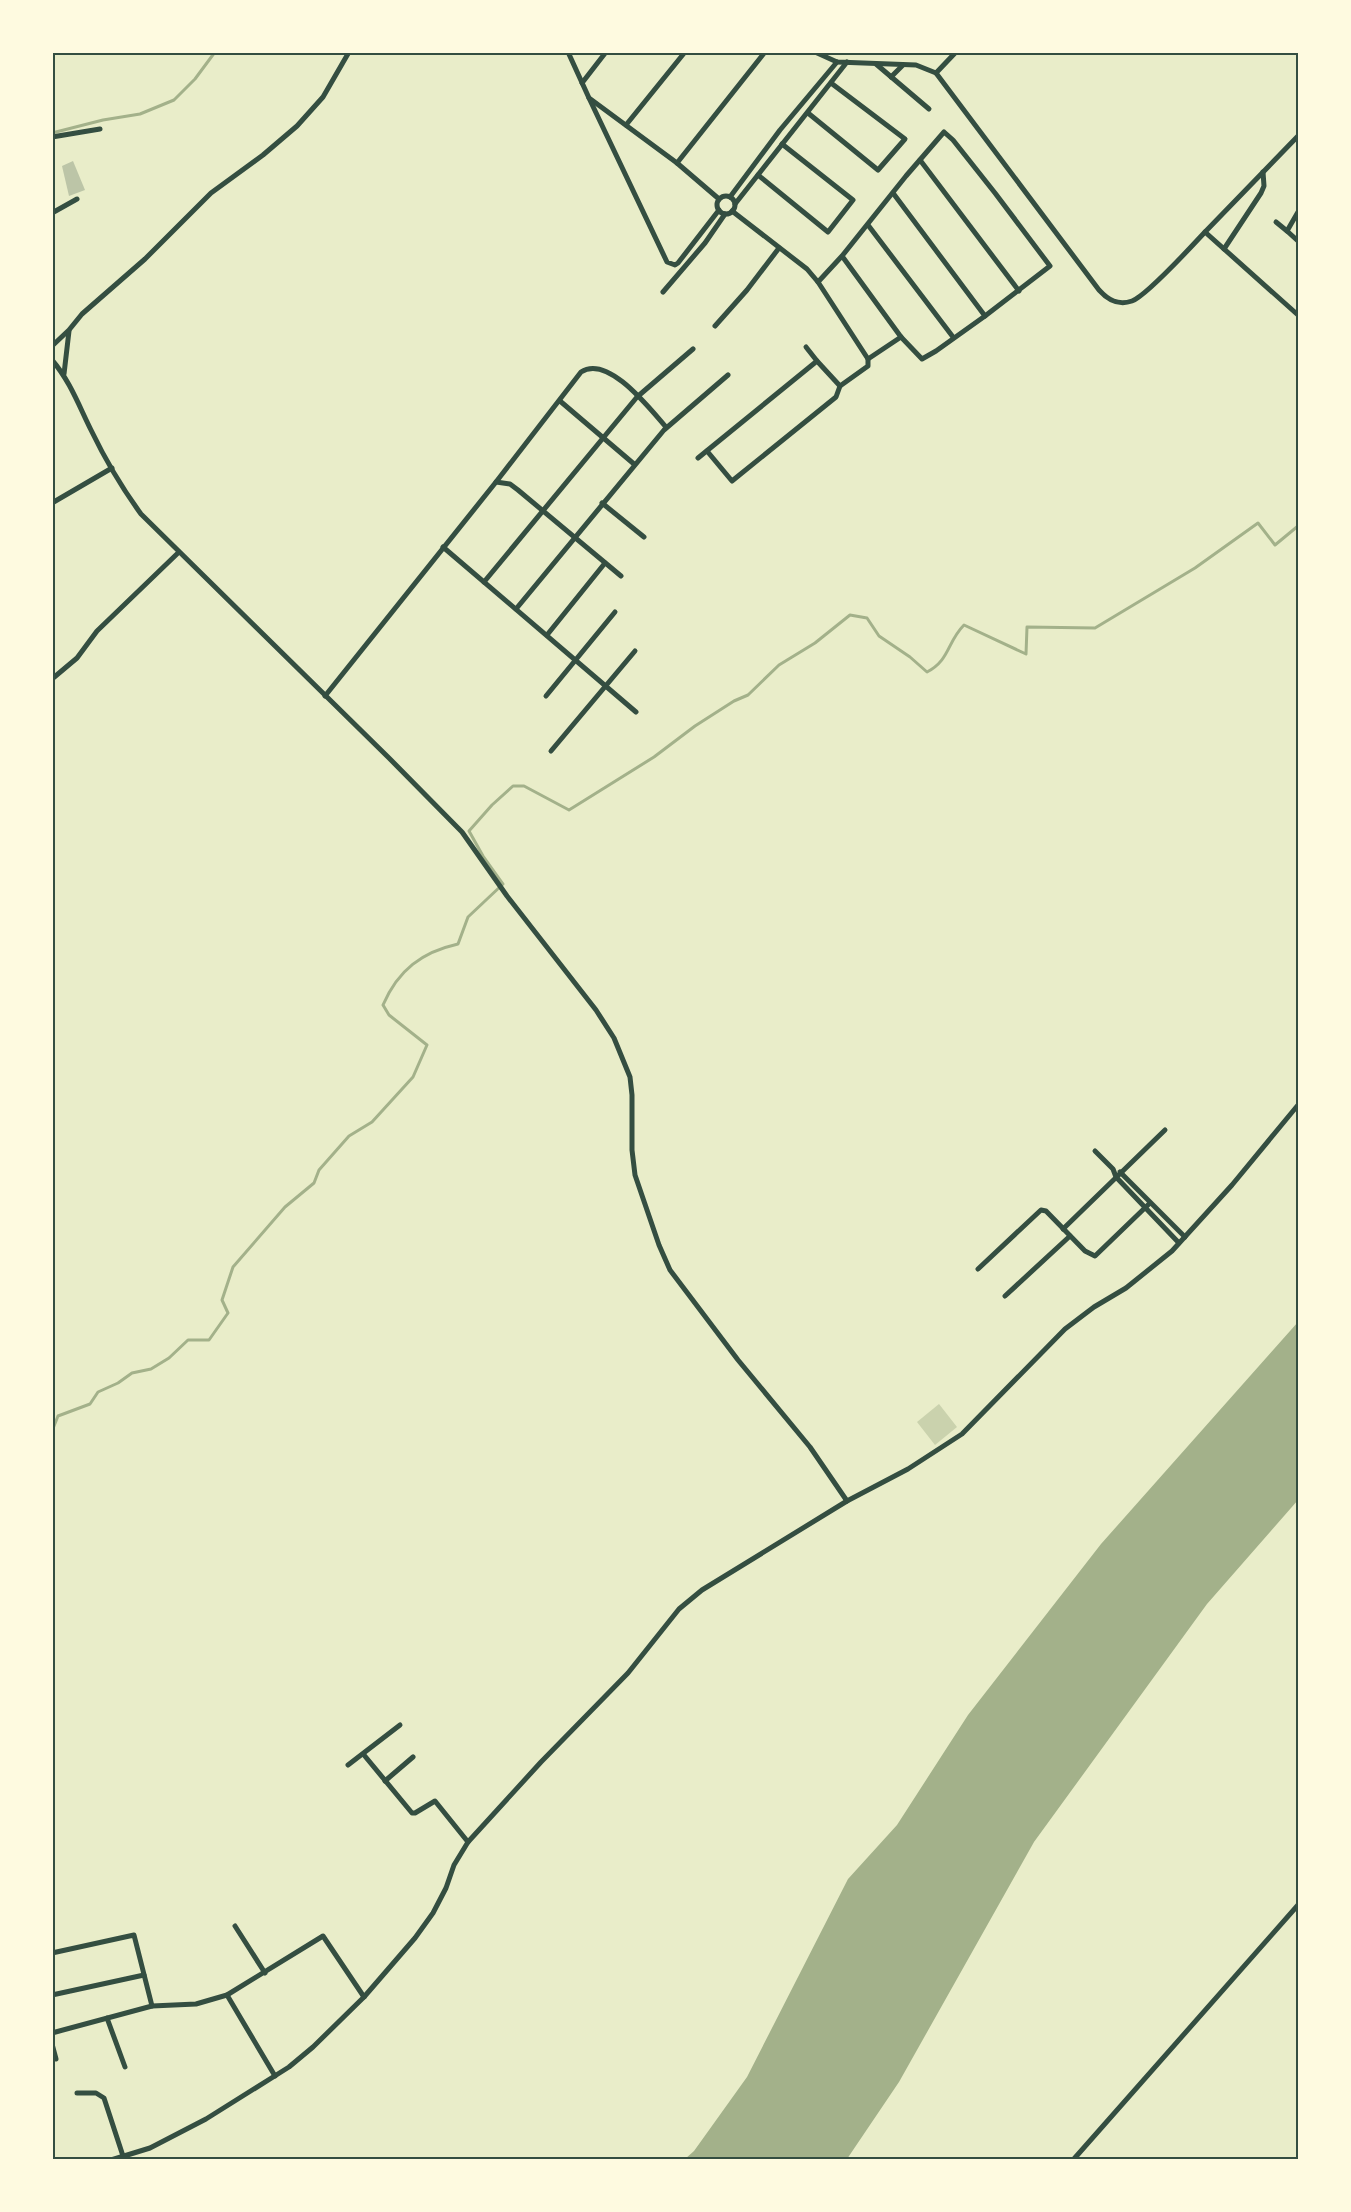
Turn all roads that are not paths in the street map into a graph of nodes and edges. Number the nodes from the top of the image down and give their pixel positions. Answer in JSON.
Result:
{"nodes":[{"id":1,"x":349,"y":52,"type":"edge"},
{"id":2,"x":568,"y":52,"type":"edge"},
{"id":3,"x":606,"y":52,"type":"edge"},
{"id":4,"x":685,"y":52,"type":"edge"},
{"id":5,"x":765,"y":52,"type":"edge"},
{"id":6,"x":815,"y":52,"type":"edge"},
{"id":7,"x":956,"y":52,"type":"edge"},
{"id":8,"x":837,"y":62,"type":"junction"},
{"id":9,"x":847,"y":62,"type":"junction"},
{"id":10,"x":874,"y":63,"type":"junction"},
{"id":11,"x":903,"y":65,"type":"junction"},
{"id":12,"x":936,"y":73,"type":"junction"},
{"id":13,"x":891,"y":77,"type":"junction"},
{"id":14,"x":582,"y":83,"type":"junction"},
{"id":15,"x":831,"y":83,"type":"junction"},
{"id":16,"x":590,"y":98,"type":"junction"},
{"id":17,"x":929,"y":109,"type":"dead end"},
{"id":18,"x":807,"y":113,"type":"junction"},
{"id":19,"x":626,"y":125,"type":"junction"},
{"id":20,"x":100,"y":129,"type":"dead end"},
{"id":21,"x":1299,"y":136,"type":"edge"},
{"id":22,"x":52,"y":137,"type":"edge"},
{"id":23,"x":782,"y":144,"type":"junction"},
{"id":24,"x":920,"y":160,"type":"junction"},
{"id":25,"x":677,"y":163,"type":"junction"},
{"id":26,"x":1263,"y":172,"type":"junction"},
{"id":27,"x":758,"y":176,"type":"junction"},
{"id":28,"x":893,"y":193,"type":"junction"},
{"id":29,"x":730,"y":197,"type":"junction"},
{"id":30,"x":77,"y":199,"type":"dead end"},
{"id":31,"x":719,"y":199,"type":"junction"},
{"id":32,"x":735,"y":204,"type":"junction"},
{"id":33,"x":718,"y":210,"type":"junction"},
{"id":34,"x":732,"y":211,"type":"junction"},
{"id":35,"x":1299,"y":212,"type":"edge"},
{"id":36,"x":52,"y":213,"type":"edge"},
{"id":37,"x":725,"y":214,"type":"junction"},
{"id":38,"x":1276,"y":222,"type":"dead end"},
{"id":39,"x":868,"y":225,"type":"junction"},
{"id":40,"x":1287,"y":231,"type":"junction"},
{"id":41,"x":1205,"y":232,"type":"junction"},
{"id":42,"x":1299,"y":241,"type":"edge"},
{"id":43,"x":780,"y":248,"type":"junction"},
{"id":44,"x":1224,"y":249,"type":"junction"},
{"id":45,"x":842,"y":256,"type":"junction"},
{"id":46,"x":818,"y":282,"type":"junction"},
{"id":47,"x":1019,"y":291,"type":"junction"},
{"id":48,"x":663,"y":292,"type":"dead end"},
{"id":49,"x":1299,"y":315,"type":"edge"},
{"id":50,"x":985,"y":316,"type":"junction"},
{"id":51,"x":715,"y":326,"type":"dead end"},
{"id":52,"x":69,"y":330,"type":"junction"},
{"id":53,"x":901,"y":337,"type":"junction"},
{"id":54,"x":953,"y":337,"type":"junction"},
{"id":55,"x":52,"y":346,"type":"edge"},
{"id":56,"x":806,"y":347,"type":"dead end"},
{"id":57,"x":693,"y":349,"type":"dead end"},
{"id":58,"x":868,"y":359,"type":"junction"},
{"id":59,"x":52,"y":360,"type":"edge"},
{"id":60,"x":817,"y":361,"type":"junction"},
{"id":61,"x":64,"y":374,"type":"junction"},
{"id":62,"x":728,"y":375,"type":"dead end"},
{"id":63,"x":840,"y":386,"type":"junction"},
{"id":64,"x":637,"y":396,"type":"junction"},
{"id":65,"x":560,"y":401,"type":"junction"},
{"id":66,"x":666,"y":428,"type":"junction"},
{"id":67,"x":603,"y":437,"type":"junction"},
{"id":68,"x":707,"y":451,"type":"junction"},
{"id":69,"x":698,"y":458,"type":"dead end"},
{"id":70,"x":634,"y":464,"type":"junction"},
{"id":71,"x":112,"y":468,"type":"junction"},
{"id":72,"x":496,"y":482,"type":"junction"},
{"id":73,"x":52,"y":502,"type":"edge"},
{"id":74,"x":602,"y":503,"type":"junction"},
{"id":75,"x":543,"y":511,"type":"junction"},
{"id":76,"x":574,"y":537,"type":"junction"},
{"id":77,"x":644,"y":537,"type":"dead end"},
{"id":78,"x":443,"y":547,"type":"junction"},
{"id":79,"x":179,"y":552,"type":"junction"},
{"id":80,"x":604,"y":563,"type":"junction"},
{"id":81,"x":621,"y":576,"type":"dead end"},
{"id":82,"x":484,"y":582,"type":"junction"},
{"id":83,"x":516,"y":609,"type":"junction"},
{"id":84,"x":615,"y":612,"type":"dead end"},
{"id":85,"x":547,"y":635,"type":"junction"},
{"id":86,"x":635,"y":651,"type":"dead end"},
{"id":87,"x":576,"y":660,"type":"junction"},
{"id":88,"x":52,"y":679,"type":"edge"},
{"id":89,"x":606,"y":686,"type":"junction"},
{"id":90,"x":325,"y":696,"type":"junction"},
{"id":91,"x":546,"y":696,"type":"dead end"},
{"id":92,"x":636,"y":712,"type":"dead end"},
{"id":93,"x":551,"y":751,"type":"dead end"},
{"id":94,"x":1299,"y":1105,"type":"edge"},
{"id":95,"x":1165,"y":1130,"type":"dead end"},
{"id":96,"x":1095,"y":1151,"type":"dead end"},
{"id":97,"x":1113,"y":1169,"type":"junction"},
{"id":98,"x":1122,"y":1172,"type":"junction"},
{"id":99,"x":1116,"y":1178,"type":"junction"},
{"id":100,"x":1147,"y":1205,"type":"junction"},
{"id":101,"x":1162,"y":1215,"type":"junction"},
{"id":102,"x":1157,"y":1220,"type":"junction"},
{"id":103,"x":1064,"y":1229,"type":"junction"},
{"id":104,"x":1070,"y":1236,"type":"junction"},
{"id":105,"x":1185,"y":1237,"type":"junction"},
{"id":106,"x":1179,"y":1243,"type":"junction"},
{"id":107,"x":978,"y":1269,"type":"dead end"},
{"id":108,"x":1005,"y":1296,"type":"dead end"},
{"id":109,"x":847,"y":1501,"type":"junction"},
{"id":110,"x":400,"y":1725,"type":"dead end"},
{"id":111,"x":364,"y":1755,"type":"junction"},
{"id":112,"x":413,"y":1757,"type":"dead end"},
{"id":113,"x":348,"y":1765,"type":"dead end"},
{"id":114,"x":385,"y":1781,"type":"junction"},
{"id":115,"x":468,"y":1842,"type":"junction"},
{"id":116,"x":1299,"y":1905,"type":"edge"},
{"id":117,"x":235,"y":1926,"type":"dead end"},
{"id":118,"x":52,"y":1953,"type":"edge"},
{"id":119,"x":265,"y":1972,"type":"junction"},
{"id":120,"x":144,"y":1975,"type":"junction"},
{"id":121,"x":52,"y":1995,"type":"edge"},
{"id":122,"x":227,"y":1995,"type":"junction"},
{"id":123,"x":364,"y":1997,"type":"junction"},
{"id":124,"x":152,"y":2006,"type":"junction"},
{"id":125,"x":107,"y":2018,"type":"junction"},
{"id":126,"x":52,"y":2033,"type":"edge"},
{"id":127,"x":52,"y":2044,"type":"edge"},
{"id":128,"x":56,"y":2059,"type":"dead end"},
{"id":129,"x":125,"y":2067,"type":"dead end"},
{"id":130,"x":276,"y":2076,"type":"junction"},
{"id":131,"x":77,"y":2093,"type":"dead end"},
{"id":132,"x":123,"y":2156,"type":"junction"},
{"id":133,"x":111,"y":2160,"type":"edge"},
{"id":134,"x":1073,"y":2160,"type":"edge"}],
"edges":[{"from":1,"to":52,"type":"street"},
{"from":2,"to":14,"type":"street"},
{"from":3,"to":14,"type":"street"},
{"from":4,"to":19,"type":"street"},
{"from":5,"to":25,"type":"street"},
{"from":6,"to":8,"type":"street"},
{"from":7,"to":12,"type":"street"},
{"from":8,"to":9,"type":"street"},
{"from":8,"to":29,"type":"street"},
{"from":9,"to":10,"type":"street"},
{"from":9,"to":15,"type":"street"},
{"from":10,"to":11,"type":"street"},
{"from":10,"to":13,"type":"street"},
{"from":11,"to":12,"type":"street"},
{"from":11,"to":13,"type":"street"},
{"from":12,"to":41,"type":"street"},
{"from":13,"to":17,"type":"street"},
{"from":14,"to":16,"type":"street"},
{"from":15,"to":18,"type":"street"},
{"from":15,"to":18,"type":"street"},
{"from":16,"to":19,"type":"street"},
{"from":16,"to":33,"type":"street"},
{"from":18,"to":23,"type":"street"},
{"from":19,"to":25,"type":"street"},
{"from":20,"to":22,"type":"street"},
{"from":21,"to":26,"type":"street"},
{"from":23,"to":27,"type":"street"},
{"from":23,"to":27,"type":"street"},
{"from":24,"to":28,"type":"street"},
{"from":24,"to":47,"type":"street"},
{"from":24,"to":47,"type":"street"},
{"from":25,"to":31,"type":"street"},
{"from":26,"to":41,"type":"street"},
{"from":26,"to":44,"type":"street"},
{"from":27,"to":32,"type":"street"},
{"from":28,"to":39,"type":"street"},
{"from":28,"to":50,"type":"street"},
{"from":29,"to":31,"type":"street"},
{"from":29,"to":32,"type":"street"},
{"from":30,"to":36,"type":"street"},
{"from":31,"to":33,"type":"street"},
{"from":32,"to":34,"type":"street"},
{"from":33,"to":37,"type":"street"},
{"from":34,"to":37,"type":"street"},
{"from":34,"to":43,"type":"street"},
{"from":35,"to":40,"type":"street"},
{"from":37,"to":48,"type":"street"},
{"from":38,"to":40,"type":"street"},
{"from":39,"to":45,"type":"street"},
{"from":39,"to":54,"type":"street"},
{"from":40,"to":42,"type":"street"},
{"from":41,"to":44,"type":"street"},
{"from":43,"to":46,"type":"street"},
{"from":43,"to":51,"type":"street"},
{"from":44,"to":49,"type":"street"},
{"from":45,"to":46,"type":"street"},
{"from":45,"to":53,"type":"street"},
{"from":46,"to":58,"type":"street"},
{"from":47,"to":50,"type":"street"},
{"from":50,"to":54,"type":"street"},
{"from":52,"to":55,"type":"street"},
{"from":52,"to":61,"type":"street"},
{"from":53,"to":54,"type":"street"},
{"from":53,"to":58,"type":"street"},
{"from":56,"to":60,"type":"street"},
{"from":57,"to":64,"type":"street"},
{"from":58,"to":63,"type":"street"},
{"from":59,"to":61,"type":"street"},
{"from":60,"to":63,"type":"street"},
{"from":60,"to":68,"type":"street"},
{"from":61,"to":71,"type":"street"},
{"from":62,"to":66,"type":"street"},
{"from":63,"to":68,"type":"street"},
{"from":64,"to":65,"type":"street"},
{"from":64,"to":66,"type":"street"},
{"from":64,"to":67,"type":"street"},
{"from":65,"to":67,"type":"street"},
{"from":65,"to":72,"type":"street"},
{"from":66,"to":70,"type":"street"},
{"from":67,"to":70,"type":"street"},
{"from":67,"to":75,"type":"street"},
{"from":68,"to":69,"type":"street"},
{"from":70,"to":74,"type":"street"},
{"from":71,"to":73,"type":"street"},
{"from":71,"to":79,"type":"street"},
{"from":72,"to":75,"type":"street"},
{"from":72,"to":78,"type":"street"},
{"from":74,"to":76,"type":"street"},
{"from":74,"to":77,"type":"street"},
{"from":75,"to":76,"type":"street"},
{"from":75,"to":82,"type":"street"},
{"from":76,"to":80,"type":"street"},
{"from":76,"to":83,"type":"street"},
{"from":78,"to":82,"type":"street"},
{"from":78,"to":90,"type":"street"},
{"from":79,"to":88,"type":"street"},
{"from":79,"to":90,"type":"street"},
{"from":80,"to":81,"type":"street"},
{"from":80,"to":85,"type":"street"},
{"from":82,"to":83,"type":"street"},
{"from":83,"to":85,"type":"street"},
{"from":84,"to":87,"type":"street"},
{"from":85,"to":87,"type":"street"},
{"from":86,"to":89,"type":"street"},
{"from":87,"to":89,"type":"street"},
{"from":87,"to":91,"type":"street"},
{"from":89,"to":92,"type":"street"},
{"from":89,"to":93,"type":"street"},
{"from":90,"to":109,"type":"street"},
{"from":94,"to":105,"type":"street"},
{"from":95,"to":98,"type":"street"},
{"from":96,"to":97,"type":"street"},
{"from":97,"to":98,"type":"street"},
{"from":97,"to":99,"type":"street"},
{"from":98,"to":99,"type":"street"},
{"from":98,"to":100,"type":"street"},
{"from":99,"to":100,"type":"street"},
{"from":99,"to":103,"type":"street"},
{"from":100,"to":101,"type":"street"},
{"from":100,"to":102,"type":"street"},
{"from":100,"to":104,"type":"street"},
{"from":101,"to":102,"type":"street"},
{"from":101,"to":105,"type":"street"},
{"from":102,"to":106,"type":"street"},
{"from":103,"to":104,"type":"street"},
{"from":103,"to":107,"type":"street"},
{"from":104,"to":108,"type":"street"},
{"from":105,"to":106,"type":"street"},
{"from":106,"to":109,"type":"street"},
{"from":109,"to":115,"type":"street"},
{"from":110,"to":111,"type":"street"},
{"from":111,"to":113,"type":"street"},
{"from":111,"to":114,"type":"street"},
{"from":112,"to":114,"type":"street"},
{"from":114,"to":115,"type":"street"},
{"from":115,"to":123,"type":"street"},
{"from":116,"to":134,"type":"street"},
{"from":117,"to":119,"type":"street"},
{"from":118,"to":120,"type":"street"},
{"from":119,"to":122,"type":"street"},
{"from":119,"to":123,"type":"street"},
{"from":120,"to":121,"type":"street"},
{"from":120,"to":124,"type":"street"},
{"from":122,"to":124,"type":"street"},
{"from":122,"to":130,"type":"street"},
{"from":123,"to":130,"type":"street"},
{"from":124,"to":125,"type":"street"},
{"from":125,"to":126,"type":"street"},
{"from":125,"to":129,"type":"street"},
{"from":127,"to":128,"type":"street"},
{"from":130,"to":132,"type":"street"},
{"from":131,"to":132,"type":"street"},
{"from":132,"to":133,"type":"street"}]}
